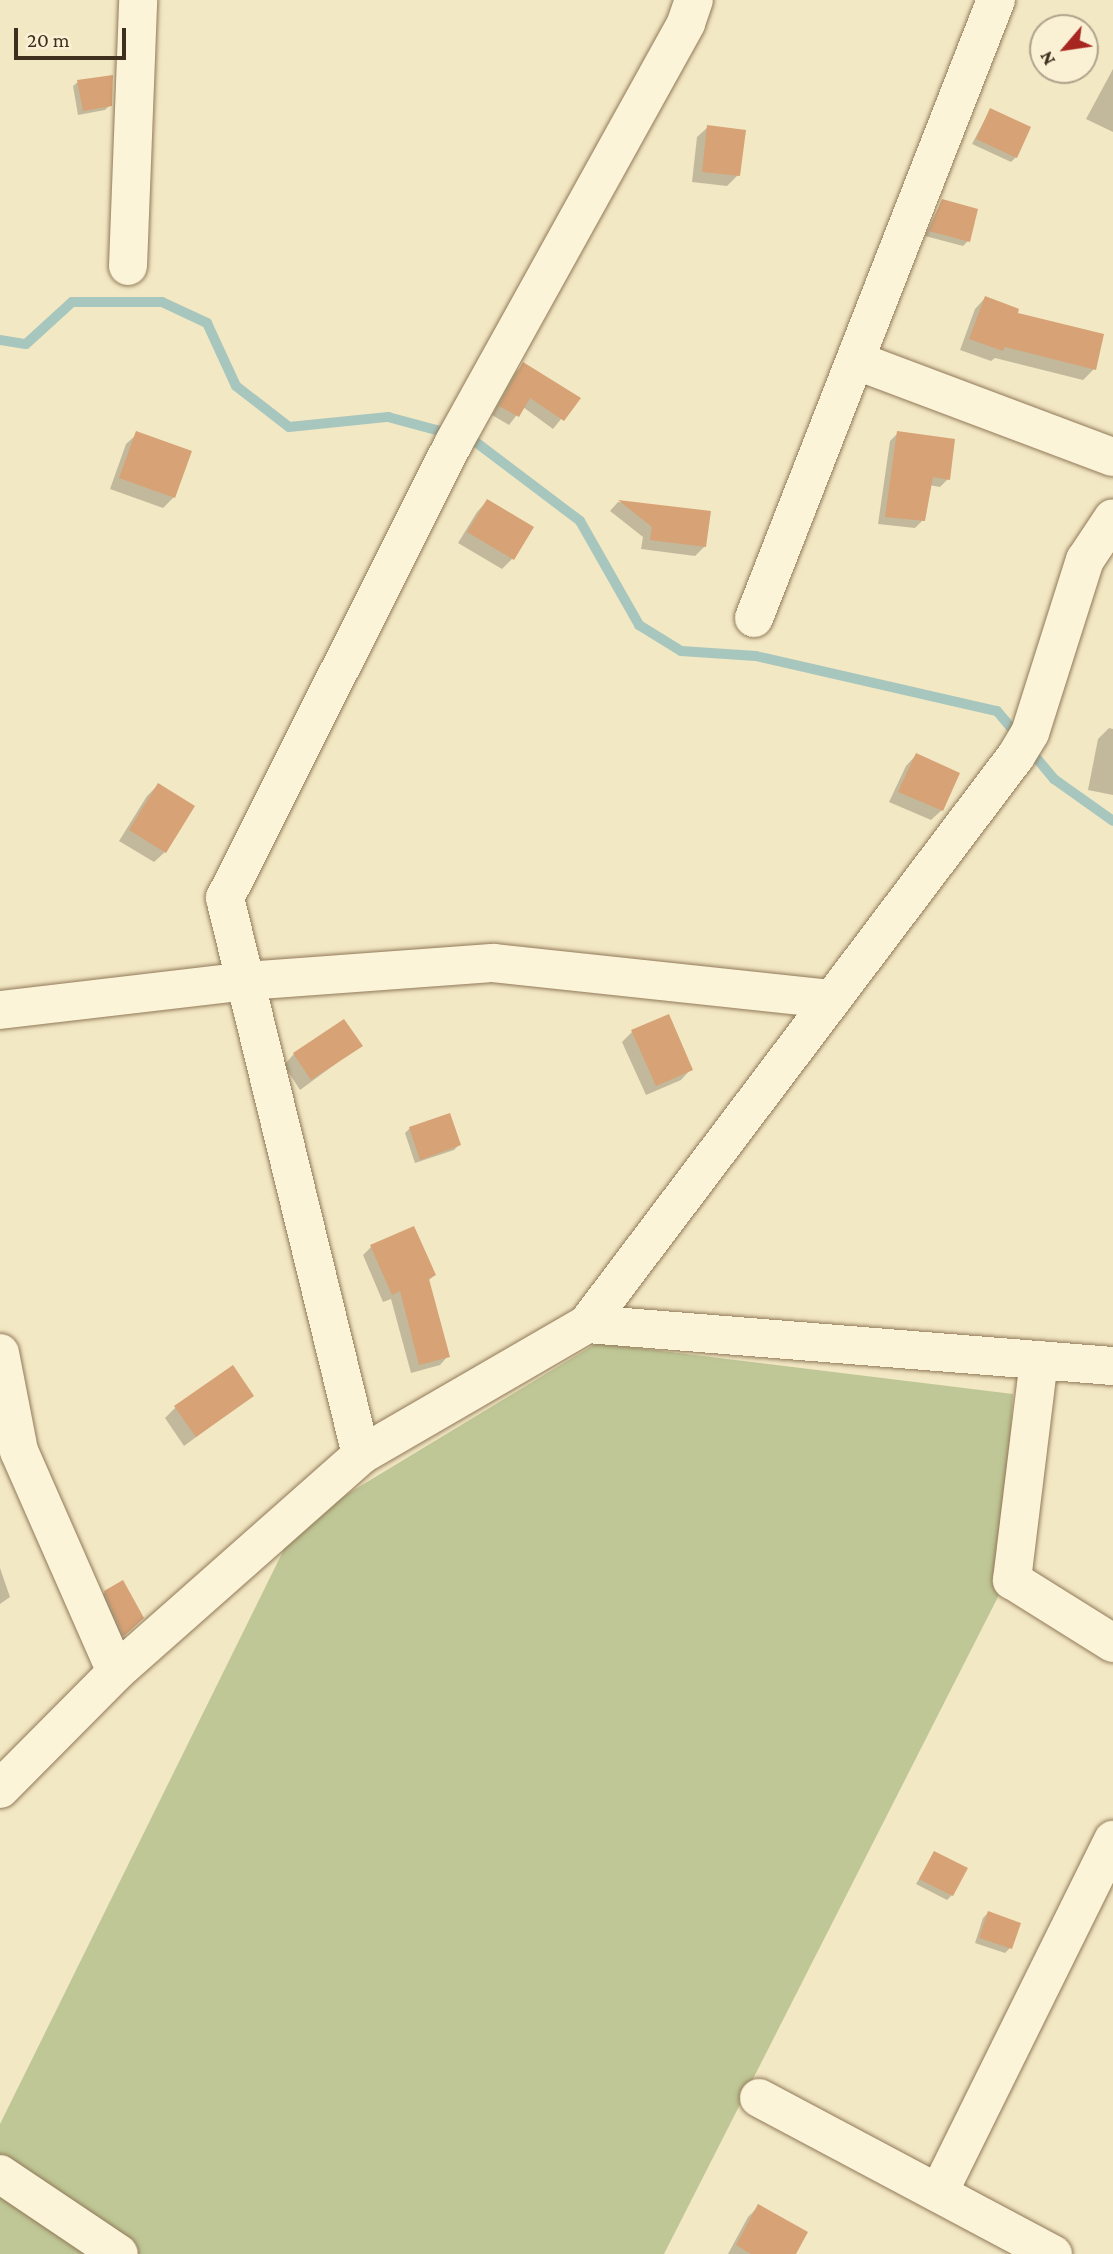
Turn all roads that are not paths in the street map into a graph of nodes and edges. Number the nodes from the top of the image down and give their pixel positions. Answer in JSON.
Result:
{"nodes":[{"id":1,"x":138,"y":0,"type":"edge"},
{"id":2,"x":694,"y":0,"type":"edge"},
{"id":3,"x":996,"y":0,"type":"edge"},
{"id":4,"x":128,"y":266,"type":"dead end"},
{"id":5,"x":857,"y":361,"type":"junction"},
{"id":6,"x":1113,"y":457,"type":"edge"},
{"id":7,"x":1113,"y":518,"type":"edge"},
{"id":8,"x":754,"y":618,"type":"dead end"},
{"id":9,"x":246,"y":981,"type":"junction"},
{"id":10,"x":832,"y":999,"type":"junction"},
{"id":11,"x":0,"y":1010,"type":"edge"},
{"id":12,"x":587,"y":1324,"type":"junction"},
{"id":13,"x":0,"y":1353,"type":"edge"},
{"id":14,"x":1039,"y":1360,"type":"junction"},
{"id":15,"x":1113,"y":1366,"type":"edge"},
{"id":16,"x":9,"y":1453,"type":"edge"},
{"id":17,"x":360,"y":1455,"type":"junction"},
{"id":18,"x":1113,"y":1643,"type":"edge"},
{"id":19,"x":117,"y":1672,"type":"junction"},
{"id":20,"x":0,"y":1789,"type":"edge"},
{"id":21,"x":1113,"y":1840,"type":"edge"},
{"id":22,"x":759,"y":2098,"type":"dead end"},
{"id":23,"x":0,"y":2174,"type":"edge"},
{"id":24,"x":939,"y":2192,"type":"junction"},
{"id":25,"x":119,"y":2254,"type":"edge"},
{"id":26,"x":1053,"y":2254,"type":"edge"}],
"edges":[{"from":1,"to":4,"type":"street"},
{"from":2,"to":9,"type":"street"},
{"from":3,"to":5,"type":"street"},
{"from":5,"to":6,"type":"street"},
{"from":5,"to":8,"type":"street"},
{"from":7,"to":10,"type":"street"},
{"from":9,"to":10,"type":"street"},
{"from":9,"to":11,"type":"street"},
{"from":9,"to":17,"type":"street"},
{"from":10,"to":12,"type":"street"},
{"from":12,"to":14,"type":"street"},
{"from":12,"to":17,"type":"street"},
{"from":13,"to":16,"type":"street"},
{"from":14,"to":15,"type":"street"},
{"from":14,"to":18,"type":"street"},
{"from":16,"to":19,"type":"street"},
{"from":17,"to":19,"type":"street"},
{"from":19,"to":20,"type":"street"},
{"from":21,"to":24,"type":"street"},
{"from":22,"to":24,"type":"street"},
{"from":23,"to":25,"type":"street"},
{"from":24,"to":26,"type":"street"}]}
